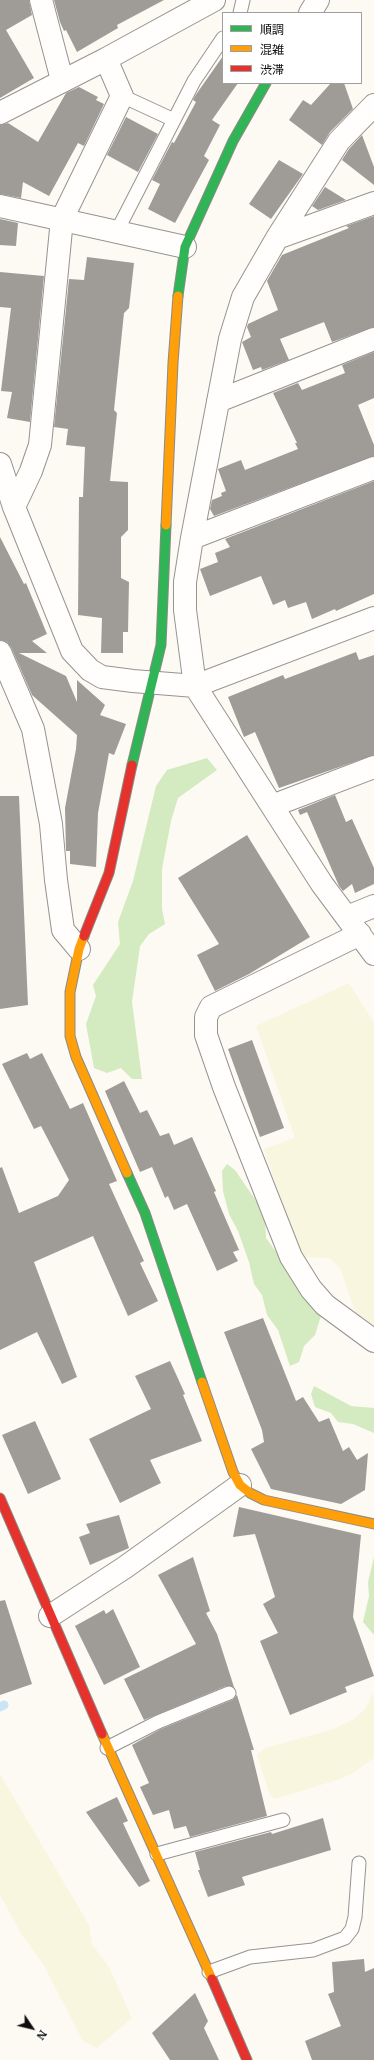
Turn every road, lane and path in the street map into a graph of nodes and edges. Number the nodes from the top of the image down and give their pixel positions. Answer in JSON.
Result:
{"nodes":[{"id":1,"x":41,"y":0,"type":"edge"},
{"id":2,"x":214,"y":0,"type":"edge"},
{"id":3,"x":243,"y":0,"type":"edge"},
{"id":4,"x":318,"y":0,"type":"edge"},
{"id":5,"x":190,"y":7,"type":"edge"},
{"id":6,"x":240,"y":12,"type":"edge"},
{"id":7,"x":311,"y":12,"type":"edge"},
{"id":8,"x":222,"y":39,"type":"edge"},
{"id":9,"x":106,"y":59,"type":"junction"},
{"id":10,"x":62,"y":80,"type":"junction"},
{"id":11,"x":265,"y":84,"type":"edge"},
{"id":12,"x":122,"y":96,"type":"junction"},
{"id":13,"x":374,"y":105,"type":"edge"},
{"id":14,"x":0,"y":113,"type":"edge"},
{"id":15,"x":174,"y":120,"type":"junction"},
{"id":16,"x":374,"y":203,"type":"edge"},
{"id":17,"x":0,"y":206,"type":"edge"},
{"id":18,"x":62,"y":219,"type":"junction"},
{"id":19,"x":117,"y":231,"type":"junction"},
{"id":20,"x":277,"y":238,"type":"junction"},
{"id":21,"x":185,"y":247,"type":"junction"},
{"id":22,"x":374,"y":339,"type":"edge"},
{"id":23,"x":218,"y":401,"type":"junction"},
{"id":24,"x":0,"y":464,"type":"edge"},
{"id":25,"x":374,"y":468,"type":"edge"},
{"id":26,"x":14,"y":507,"type":"junction"},
{"id":27,"x":192,"y":538,"type":"junction"},
{"id":28,"x":374,"y":618,"type":"edge"},
{"id":29,"x":0,"y":652,"type":"edge"},
{"id":30,"x":152,"y":683,"type":"junction"},
{"id":31,"x":195,"y":686,"type":"junction"},
{"id":32,"x":374,"y":767,"type":"edge"},
{"id":33,"x":272,"y":806,"type":"junction"},
{"id":34,"x":374,"y":906,"type":"edge"},
{"id":35,"x":347,"y":916,"type":"junction"},
{"id":36,"x":360,"y":934,"type":"junction"},
{"id":37,"x":79,"y":949,"type":"junction"},
{"id":38,"x":374,"y":954,"type":"edge"},
{"id":39,"x":374,"y":1341,"type":"edge"},
{"id":40,"x":240,"y":1485,"type":"junction"},
{"id":41,"x":0,"y":1498,"type":"edge"},
{"id":42,"x":374,"y":1524,"type":"edge"},
{"id":43,"x":50,"y":1616,"type":"junction"},
{"id":44,"x":229,"y":1693,"type":"dead end"},
{"id":45,"x":107,"y":1748,"type":"junction"},
{"id":46,"x":283,"y":1820,"type":"dead end"},
{"id":47,"x":157,"y":1854,"type":"junction"},
{"id":48,"x":359,"y":1863,"type":"dead end"},
{"id":49,"x":209,"y":1972,"type":"junction"},
{"id":50,"x":247,"y":2060,"type":"edge"}],
"edges":[{"from":1,"to":10,"type":"street"},
{"from":2,"to":5,"type":"street"},
{"from":3,"to":6,"type":"lane"},
{"from":4,"to":7,"type":"street"},
{"from":5,"to":9,"type":"street"},
{"from":8,"to":15,"type":"lane"},
{"from":9,"to":10,"type":"street"},
{"from":9,"to":12,"type":"street"},
{"from":10,"to":14,"type":"street"},
{"from":11,"to":21,"type":"street"},
{"from":12,"to":15,"type":"lane"},
{"from":12,"to":18,"type":"street"},
{"from":13,"to":20,"type":"street"},
{"from":15,"to":19,"type":"lane"},
{"from":16,"to":20,"type":"street"},
{"from":17,"to":18,"type":"street"},
{"from":18,"to":19,"type":"street"},
{"from":18,"to":26,"type":"street"},
{"from":19,"to":21,"type":"street"},
{"from":20,"to":23,"type":"street"},
{"from":21,"to":30,"type":"street"},
{"from":22,"to":23,"type":"street"},
{"from":23,"to":27,"type":"street"},
{"from":24,"to":26,"type":"street"},
{"from":25,"to":27,"type":"street"},
{"from":26,"to":30,"type":"street"},
{"from":27,"to":31,"type":"street"},
{"from":28,"to":31,"type":"street"},
{"from":29,"to":37,"type":"street"},
{"from":30,"to":31,"type":"street"},
{"from":30,"to":37,"type":"street"},
{"from":31,"to":33,"type":"street"},
{"from":32,"to":33,"type":"street"},
{"from":33,"to":35,"type":"street"},
{"from":34,"to":35,"type":"street"},
{"from":35,"to":36,"type":"street"},
{"from":36,"to":38,"type":"street"},
{"from":36,"to":39,"type":"street"},
{"from":37,"to":40,"type":"street"},
{"from":40,"to":42,"type":"street"},
{"from":40,"to":43,"type":"street"},
{"from":41,"to":43,"type":"street"},
{"from":43,"to":45,"type":"street"},
{"from":44,"to":45,"type":"lane"},
{"from":45,"to":47,"type":"street"},
{"from":46,"to":47,"type":"lane"},
{"from":47,"to":49,"type":"street"},
{"from":48,"to":49,"type":"lane"},
{"from":49,"to":50,"type":"street"}]}
